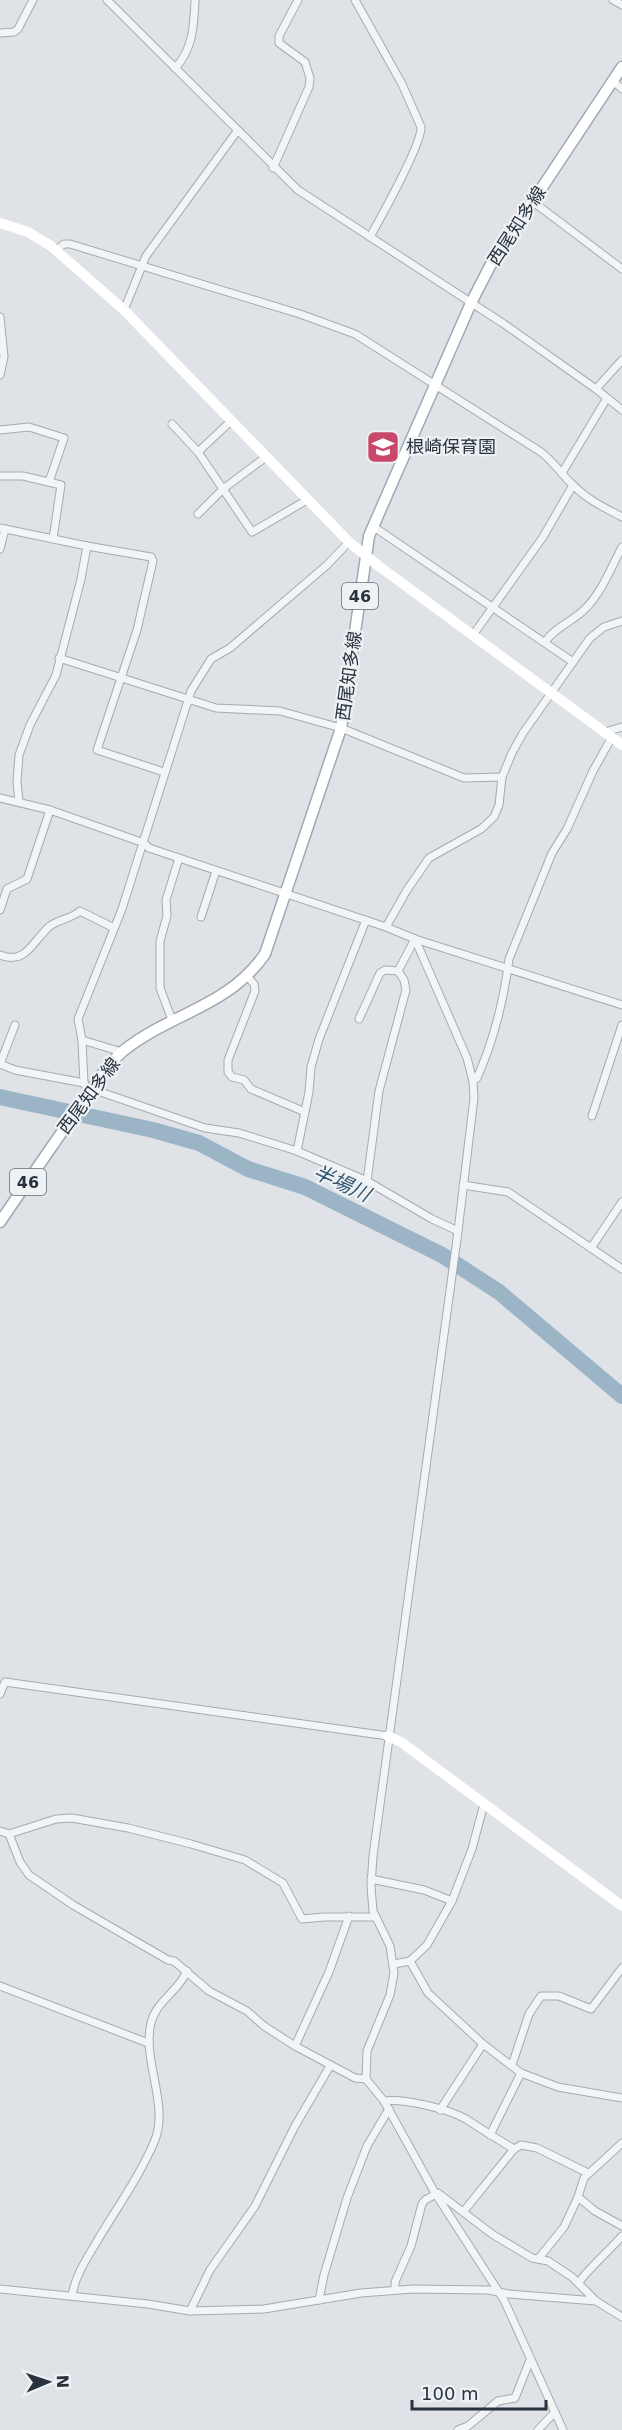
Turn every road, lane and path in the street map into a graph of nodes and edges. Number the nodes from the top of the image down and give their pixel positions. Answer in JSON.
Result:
{"nodes":[{"id":1,"x":33,"y":0,"type":"edge"},
{"id":2,"x":106,"y":0,"type":"edge"},
{"id":3,"x":195,"y":0,"type":"edge"},
{"id":4,"x":298,"y":0,"type":"edge"},
{"id":5,"x":355,"y":0,"type":"edge"},
{"id":6,"x":613,"y":0,"type":"edge"},
{"id":7,"x":622,"y":5,"type":"edge"},
{"id":8,"x":0,"y":33,"type":"edge"},
{"id":9,"x":175,"y":68,"type":"junction"},
{"id":10,"x":622,"y":68,"type":"edge"},
{"id":11,"x":613,"y":81,"type":"junction"},
{"id":12,"x":622,"y":89,"type":"edge"},
{"id":13,"x":238,"y":130,"type":"junction"},
{"id":14,"x":273,"y":168,"type":"junction"},
{"id":15,"x":532,"y":201,"type":"junction"},
{"id":16,"x":0,"y":222,"type":"edge"},
{"id":17,"x":370,"y":237,"type":"junction"},
{"id":18,"x":56,"y":250,"type":"junction"},
{"id":19,"x":142,"y":266,"type":"junction"},
{"id":20,"x":622,"y":269,"type":"edge"},
{"id":21,"x":471,"y":303,"type":"junction"},
{"id":22,"x":124,"y":310,"type":"junction"},
{"id":23,"x":0,"y":317,"type":"edge"},
{"id":24,"x":622,"y":360,"type":"edge"},
{"id":25,"x":0,"y":375,"type":"edge"},
{"id":26,"x":435,"y":385,"type":"junction"},
{"id":27,"x":596,"y":389,"type":"junction"},
{"id":28,"x":608,"y":398,"type":"junction"},
{"id":29,"x":622,"y":410,"type":"edge"},
{"id":30,"x":231,"y":421,"type":"junction"},
{"id":31,"x":172,"y":424,"type":"dead end"},
{"id":32,"x":0,"y":430,"type":"edge"},
{"id":33,"x":198,"y":452,"type":"junction"},
{"id":34,"x":266,"y":457,"type":"junction"},
{"id":35,"x":562,"y":473,"type":"junction"},
{"id":36,"x":0,"y":476,"type":"edge"},
{"id":37,"x":49,"y":482,"type":"junction"},
{"id":38,"x":573,"y":485,"type":"junction"},
{"id":39,"x":223,"y":489,"type":"junction"},
{"id":40,"x":307,"y":500,"type":"junction"},
{"id":41,"x":198,"y":514,"type":"dead end"},
{"id":42,"x":622,"y":517,"type":"edge"},
{"id":43,"x":374,"y":527,"type":"junction"},
{"id":44,"x":2,"y":529,"type":"edge"},
{"id":45,"x":53,"y":539,"type":"junction"},
{"id":46,"x":350,"y":542,"type":"junction"},
{"id":47,"x":87,"y":546,"type":"junction"},
{"id":48,"x":622,"y":547,"type":"edge"},
{"id":49,"x":0,"y":549,"type":"edge"},
{"id":50,"x":365,"y":555,"type":"junction"},
{"id":51,"x":494,"y":607,"type":"junction"},
{"id":52,"x":622,"y":621,"type":"edge"},
{"id":53,"x":473,"y":635,"type":"junction"},
{"id":54,"x":545,"y":642,"type":"junction"},
{"id":55,"x":60,"y":658,"type":"junction"},
{"id":56,"x":573,"y":662,"type":"junction"},
{"id":57,"x":122,"y":678,"type":"junction"},
{"id":58,"x":553,"y":693,"type":"junction"},
{"id":59,"x":188,"y":699,"type":"junction"},
{"id":60,"x":622,"y":727,"type":"edge"},
{"id":61,"x":341,"y":728,"type":"junction"},
{"id":62,"x":609,"y":734,"type":"junction"},
{"id":63,"x":622,"y":745,"type":"edge"},
{"id":64,"x":164,"y":772,"type":"junction"},
{"id":65,"x":502,"y":777,"type":"junction"},
{"id":66,"x":0,"y":798,"type":"edge"},
{"id":67,"x":19,"y":801,"type":"junction"},
{"id":68,"x":50,"y":810,"type":"junction"},
{"id":69,"x":144,"y":843,"type":"junction"},
{"id":70,"x":179,"y":858,"type":"junction"},
{"id":71,"x":216,"y":871,"type":"junction"},
{"id":72,"x":285,"y":893,"type":"junction"},
{"id":73,"x":0,"y":910,"type":"edge"},
{"id":74,"x":201,"y":917,"type":"dead end"},
{"id":75,"x":366,"y":920,"type":"junction"},
{"id":76,"x":386,"y":927,"type":"junction"},
{"id":77,"x":114,"y":928,"type":"junction"},
{"id":78,"x":415,"y":939,"type":"junction"},
{"id":79,"x":0,"y":955,"type":"edge"},
{"id":80,"x":508,"y":967,"type":"junction"},
{"id":81,"x":398,"y":971,"type":"junction"},
{"id":82,"x":247,"y":976,"type":"junction"},
{"id":83,"x":622,"y":1005,"type":"edge"},
{"id":84,"x":359,"y":1018,"type":"dead end"},
{"id":85,"x":172,"y":1020,"type":"junction"},
{"id":86,"x":15,"y":1025,"type":"dead end"},
{"id":87,"x":622,"y":1025,"type":"edge"},
{"id":88,"x":82,"y":1040,"type":"junction"},
{"id":89,"x":122,"y":1052,"type":"junction"},
{"id":90,"x":0,"y":1064,"type":"edge"},
{"id":91,"x":473,"y":1081,"type":"junction"},
{"id":92,"x":88,"y":1086,"type":"junction"},
{"id":93,"x":305,"y":1112,"type":"junction"},
{"id":94,"x":592,"y":1116,"type":"dead end"},
{"id":95,"x":297,"y":1151,"type":"junction"},
{"id":96,"x":367,"y":1180,"type":"junction"},
{"id":97,"x":463,"y":1185,"type":"junction"},
{"id":98,"x":622,"y":1202,"type":"edge"},
{"id":99,"x":0,"y":1222,"type":"edge"},
{"id":100,"x":457,"y":1235,"type":"junction"},
{"id":101,"x":591,"y":1248,"type":"junction"},
{"id":102,"x":622,"y":1269,"type":"edge"},
{"id":103,"x":0,"y":1694,"type":"edge"},
{"id":104,"x":388,"y":1736,"type":"junction"},
{"id":105,"x":484,"y":1804,"type":"junction"},
{"id":106,"x":0,"y":1831,"type":"edge"},
{"id":107,"x":9,"y":1834,"type":"junction"},
{"id":108,"x":371,"y":1879,"type":"junction"},
{"id":109,"x":452,"y":1901,"type":"junction"},
{"id":110,"x":622,"y":1906,"type":"edge"},
{"id":111,"x":349,"y":1916,"type":"junction"},
{"id":112,"x":376,"y":1917,"type":"junction"},
{"id":113,"x":410,"y":1961,"type":"junction"},
{"id":114,"x":394,"y":1964,"type":"junction"},
{"id":115,"x":622,"y":1968,"type":"edge"},
{"id":116,"x":187,"y":1971,"type":"junction"},
{"id":117,"x":0,"y":1986,"type":"edge"},
{"id":118,"x":148,"y":2043,"type":"junction"},
{"id":119,"x":483,"y":2044,"type":"junction"},
{"id":120,"x":295,"y":2046,"type":"junction"},
{"id":121,"x":512,"y":2065,"type":"junction"},
{"id":122,"x":330,"y":2066,"type":"junction"},
{"id":123,"x":521,"y":2073,"type":"junction"},
{"id":124,"x":366,"y":2079,"type":"junction"},
{"id":125,"x":622,"y":2098,"type":"edge"},
{"id":126,"x":384,"y":2101,"type":"junction"},
{"id":127,"x":389,"y":2109,"type":"junction"},
{"id":128,"x":440,"y":2110,"type":"junction"},
{"id":129,"x":490,"y":2135,"type":"junction"},
{"id":130,"x":622,"y":2142,"type":"edge"},
{"id":131,"x":514,"y":2148,"type":"junction"},
{"id":132,"x":588,"y":2173,"type":"junction"},
{"id":133,"x":435,"y":2193,"type":"junction"},
{"id":134,"x":578,"y":2197,"type":"junction"},
{"id":135,"x":464,"y":2211,"type":"junction"},
{"id":136,"x":622,"y":2226,"type":"edge"},
{"id":137,"x":622,"y":2236,"type":"edge"},
{"id":138,"x":539,"y":2258,"type":"junction"},
{"id":139,"x":579,"y":2282,"type":"junction"},
{"id":140,"x":0,"y":2289,"type":"edge"},
{"id":141,"x":394,"y":2290,"type":"junction"},
{"id":142,"x":498,"y":2292,"type":"junction"},
{"id":143,"x":72,"y":2296,"type":"junction"},
{"id":144,"x":319,"y":2300,"type":"junction"},
{"id":145,"x":596,"y":2301,"type":"junction"},
{"id":146,"x":190,"y":2311,"type":"junction"},
{"id":147,"x":622,"y":2317,"type":"edge"},
{"id":148,"x":531,"y":2360,"type":"junction"},
{"id":149,"x":554,"y":2413,"type":"junction"},
{"id":150,"x":458,"y":2430,"type":"edge"},
{"id":151,"x":538,"y":2430,"type":"edge"},
{"id":152,"x":563,"y":2430,"type":"edge"}],
"edges":[{"from":1,"to":8,"type":"street"},
{"from":2,"to":9,"type":"street"},
{"from":3,"to":9,"type":"street"},
{"from":4,"to":14,"type":"street"},
{"from":5,"to":17,"type":"street"},
{"from":6,"to":7,"type":"street"},
{"from":9,"to":13,"type":"street"},
{"from":10,"to":11,"type":"main road","name":"西尾知多線","number":"46"},
{"from":11,"to":12,"type":"street"},
{"from":11,"to":15,"type":"main road","name":"西尾知多線","number":"46"},
{"from":13,"to":14,"type":"street"},
{"from":13,"to":19,"type":"street"},
{"from":14,"to":17,"type":"street"},
{"from":15,"to":20,"type":"street"},
{"from":15,"to":21,"type":"main road","name":"西尾知多線","number":"46"},
{"from":16,"to":18,"type":"main road"},
{"from":17,"to":21,"type":"street"},
{"from":18,"to":19,"type":"street"},
{"from":18,"to":22,"type":"main road"},
{"from":19,"to":22,"type":"street"},
{"from":19,"to":26,"type":"street"},
{"from":21,"to":26,"type":"main road","name":"西尾知多線","number":"46"},
{"from":21,"to":27,"type":"street"},
{"from":22,"to":30,"type":"main road"},
{"from":23,"to":25,"type":"street"},
{"from":24,"to":27,"type":"street"},
{"from":26,"to":35,"type":"street"},
{"from":26,"to":43,"type":"main road","name":"西尾知多線","number":"46"},
{"from":27,"to":28,"type":"street"},
{"from":28,"to":29,"type":"street"},
{"from":28,"to":35,"type":"street"},
{"from":30,"to":33,"type":"street"},
{"from":30,"to":34,"type":"main road"},
{"from":31,"to":33,"type":"street"},
{"from":32,"to":37,"type":"street"},
{"from":33,"to":39,"type":"street"},
{"from":34,"to":39,"type":"street"},
{"from":34,"to":40,"type":"main road"},
{"from":35,"to":38,"type":"street"},
{"from":36,"to":37,"type":"street"},
{"from":37,"to":45,"type":"street"},
{"from":38,"to":42,"type":"street"},
{"from":38,"to":51,"type":"street"},
{"from":39,"to":40,"type":"street"},
{"from":39,"to":41,"type":"street"},
{"from":40,"to":46,"type":"main road"},
{"from":43,"to":50,"type":"main road","name":"西尾知多線","number":"46"},
{"from":43,"to":51,"type":"street"},
{"from":44,"to":45,"type":"street"},
{"from":44,"to":49,"type":"street"},
{"from":45,"to":47,"type":"street"},
{"from":46,"to":50,"type":"main road"},
{"from":46,"to":59,"type":"street"},
{"from":47,"to":55,"type":"street"},
{"from":47,"to":57,"type":"street"},
{"from":48,"to":54,"type":"street"},
{"from":50,"to":53,"type":"main road"},
{"from":50,"to":61,"type":"main road","name":"西尾知多線","number":"46"},
{"from":51,"to":53,"type":"street"},
{"from":51,"to":54,"type":"street"},
{"from":52,"to":56,"type":"street"},
{"from":53,"to":58,"type":"main road"},
{"from":54,"to":56,"type":"street"},
{"from":55,"to":57,"type":"street"},
{"from":55,"to":67,"type":"street"},
{"from":56,"to":58,"type":"street"},
{"from":57,"to":59,"type":"street"},
{"from":57,"to":64,"type":"street"},
{"from":58,"to":62,"type":"main road"},
{"from":58,"to":65,"type":"street"},
{"from":59,"to":61,"type":"street"},
{"from":59,"to":64,"type":"street"},
{"from":60,"to":62,"type":"street"},
{"from":61,"to":65,"type":"street"},
{"from":61,"to":72,"type":"main road","name":"西尾知多線","number":"46"},
{"from":62,"to":63,"type":"main road"},
{"from":62,"to":80,"type":"street"},
{"from":64,"to":69,"type":"street"},
{"from":65,"to":76,"type":"street"},
{"from":66,"to":67,"type":"street"},
{"from":67,"to":68,"type":"street"},
{"from":68,"to":69,"type":"street"},
{"from":68,"to":73,"type":"street"},
{"from":69,"to":70,"type":"street"},
{"from":69,"to":77,"type":"street"},
{"from":70,"to":71,"type":"street"},
{"from":70,"to":85,"type":"street"},
{"from":71,"to":72,"type":"street"},
{"from":71,"to":74,"type":"street"},
{"from":72,"to":75,"type":"street"},
{"from":72,"to":82,"type":"main road","name":"西尾知多線","number":"46"},
{"from":75,"to":76,"type":"street"},
{"from":75,"to":93,"type":"street"},
{"from":76,"to":78,"type":"street"},
{"from":77,"to":79,"type":"street"},
{"from":77,"to":88,"type":"street"},
{"from":78,"to":80,"type":"street"},
{"from":78,"to":81,"type":"street"},
{"from":78,"to":91,"type":"street"},
{"from":80,"to":83,"type":"street"},
{"from":80,"to":91,"type":"street"},
{"from":81,"to":84,"type":"street"},
{"from":81,"to":96,"type":"street"},
{"from":82,"to":85,"type":"main road","name":"西尾知多線","number":"46"},
{"from":82,"to":93,"type":"street"},
{"from":85,"to":89,"type":"main road","name":"西尾知多線","number":"46"},
{"from":86,"to":90,"type":"street"},
{"from":87,"to":94,"type":"street"},
{"from":88,"to":89,"type":"street"},
{"from":88,"to":92,"type":"street"},
{"from":89,"to":92,"type":"main road","name":"西尾知多線","number":"46"},
{"from":90,"to":92,"type":"street"},
{"from":91,"to":97,"type":"street"},
{"from":92,"to":95,"type":"street"},
{"from":92,"to":99,"type":"main road","name":"西尾知多線","number":"46"},
{"from":93,"to":95,"type":"street"},
{"from":95,"to":96,"type":"street"},
{"from":96,"to":100,"type":"street"},
{"from":97,"to":100,"type":"street"},
{"from":97,"to":101,"type":"street"},
{"from":98,"to":101,"type":"street"},
{"from":100,"to":104,"type":"street"},
{"from":101,"to":102,"type":"street"},
{"from":103,"to":104,"type":"street"},
{"from":104,"to":105,"type":"main road"},
{"from":104,"to":108,"type":"street"},
{"from":105,"to":109,"type":"street"},
{"from":105,"to":110,"type":"main road"},
{"from":106,"to":107,"type":"street"},
{"from":107,"to":111,"type":"street"},
{"from":107,"to":116,"type":"street"},
{"from":108,"to":109,"type":"street"},
{"from":108,"to":112,"type":"street"},
{"from":109,"to":113,"type":"street"},
{"from":111,"to":112,"type":"street"},
{"from":111,"to":120,"type":"street"},
{"from":112,"to":114,"type":"street"},
{"from":113,"to":114,"type":"street"},
{"from":113,"to":119,"type":"street"},
{"from":114,"to":124,"type":"street"},
{"from":115,"to":121,"type":"street"},
{"from":116,"to":118,"type":"street"},
{"from":116,"to":120,"type":"street"},
{"from":117,"to":118,"type":"street"},
{"from":118,"to":143,"type":"street"},
{"from":119,"to":121,"type":"street"},
{"from":119,"to":128,"type":"street"},
{"from":120,"to":122,"type":"street"},
{"from":121,"to":123,"type":"street"},
{"from":122,"to":124,"type":"street"},
{"from":122,"to":146,"type":"street"},
{"from":123,"to":125,"type":"street"},
{"from":123,"to":129,"type":"street"},
{"from":124,"to":126,"type":"street"},
{"from":126,"to":127,"type":"street"},
{"from":126,"to":128,"type":"street"},
{"from":127,"to":133,"type":"street"},
{"from":127,"to":144,"type":"street"},
{"from":128,"to":129,"type":"street"},
{"from":129,"to":131,"type":"street"},
{"from":130,"to":132,"type":"street"},
{"from":131,"to":132,"type":"street"},
{"from":131,"to":135,"type":"street"},
{"from":132,"to":134,"type":"street"},
{"from":133,"to":135,"type":"street"},
{"from":133,"to":141,"type":"street"},
{"from":133,"to":142,"type":"street"},
{"from":134,"to":136,"type":"street"},
{"from":134,"to":138,"type":"street"},
{"from":135,"to":138,"type":"street"},
{"from":137,"to":139,"type":"street"},
{"from":138,"to":139,"type":"street"},
{"from":139,"to":145,"type":"street"},
{"from":140,"to":143,"type":"street"},
{"from":141,"to":142,"type":"street"},
{"from":141,"to":144,"type":"street"},
{"from":142,"to":145,"type":"street"},
{"from":142,"to":148,"type":"street"},
{"from":143,"to":146,"type":"street"},
{"from":144,"to":146,"type":"street"},
{"from":145,"to":147,"type":"street"},
{"from":148,"to":149,"type":"street"},
{"from":148,"to":150,"type":"street"},
{"from":149,"to":151,"type":"street"},
{"from":149,"to":152,"type":"street"}]}
